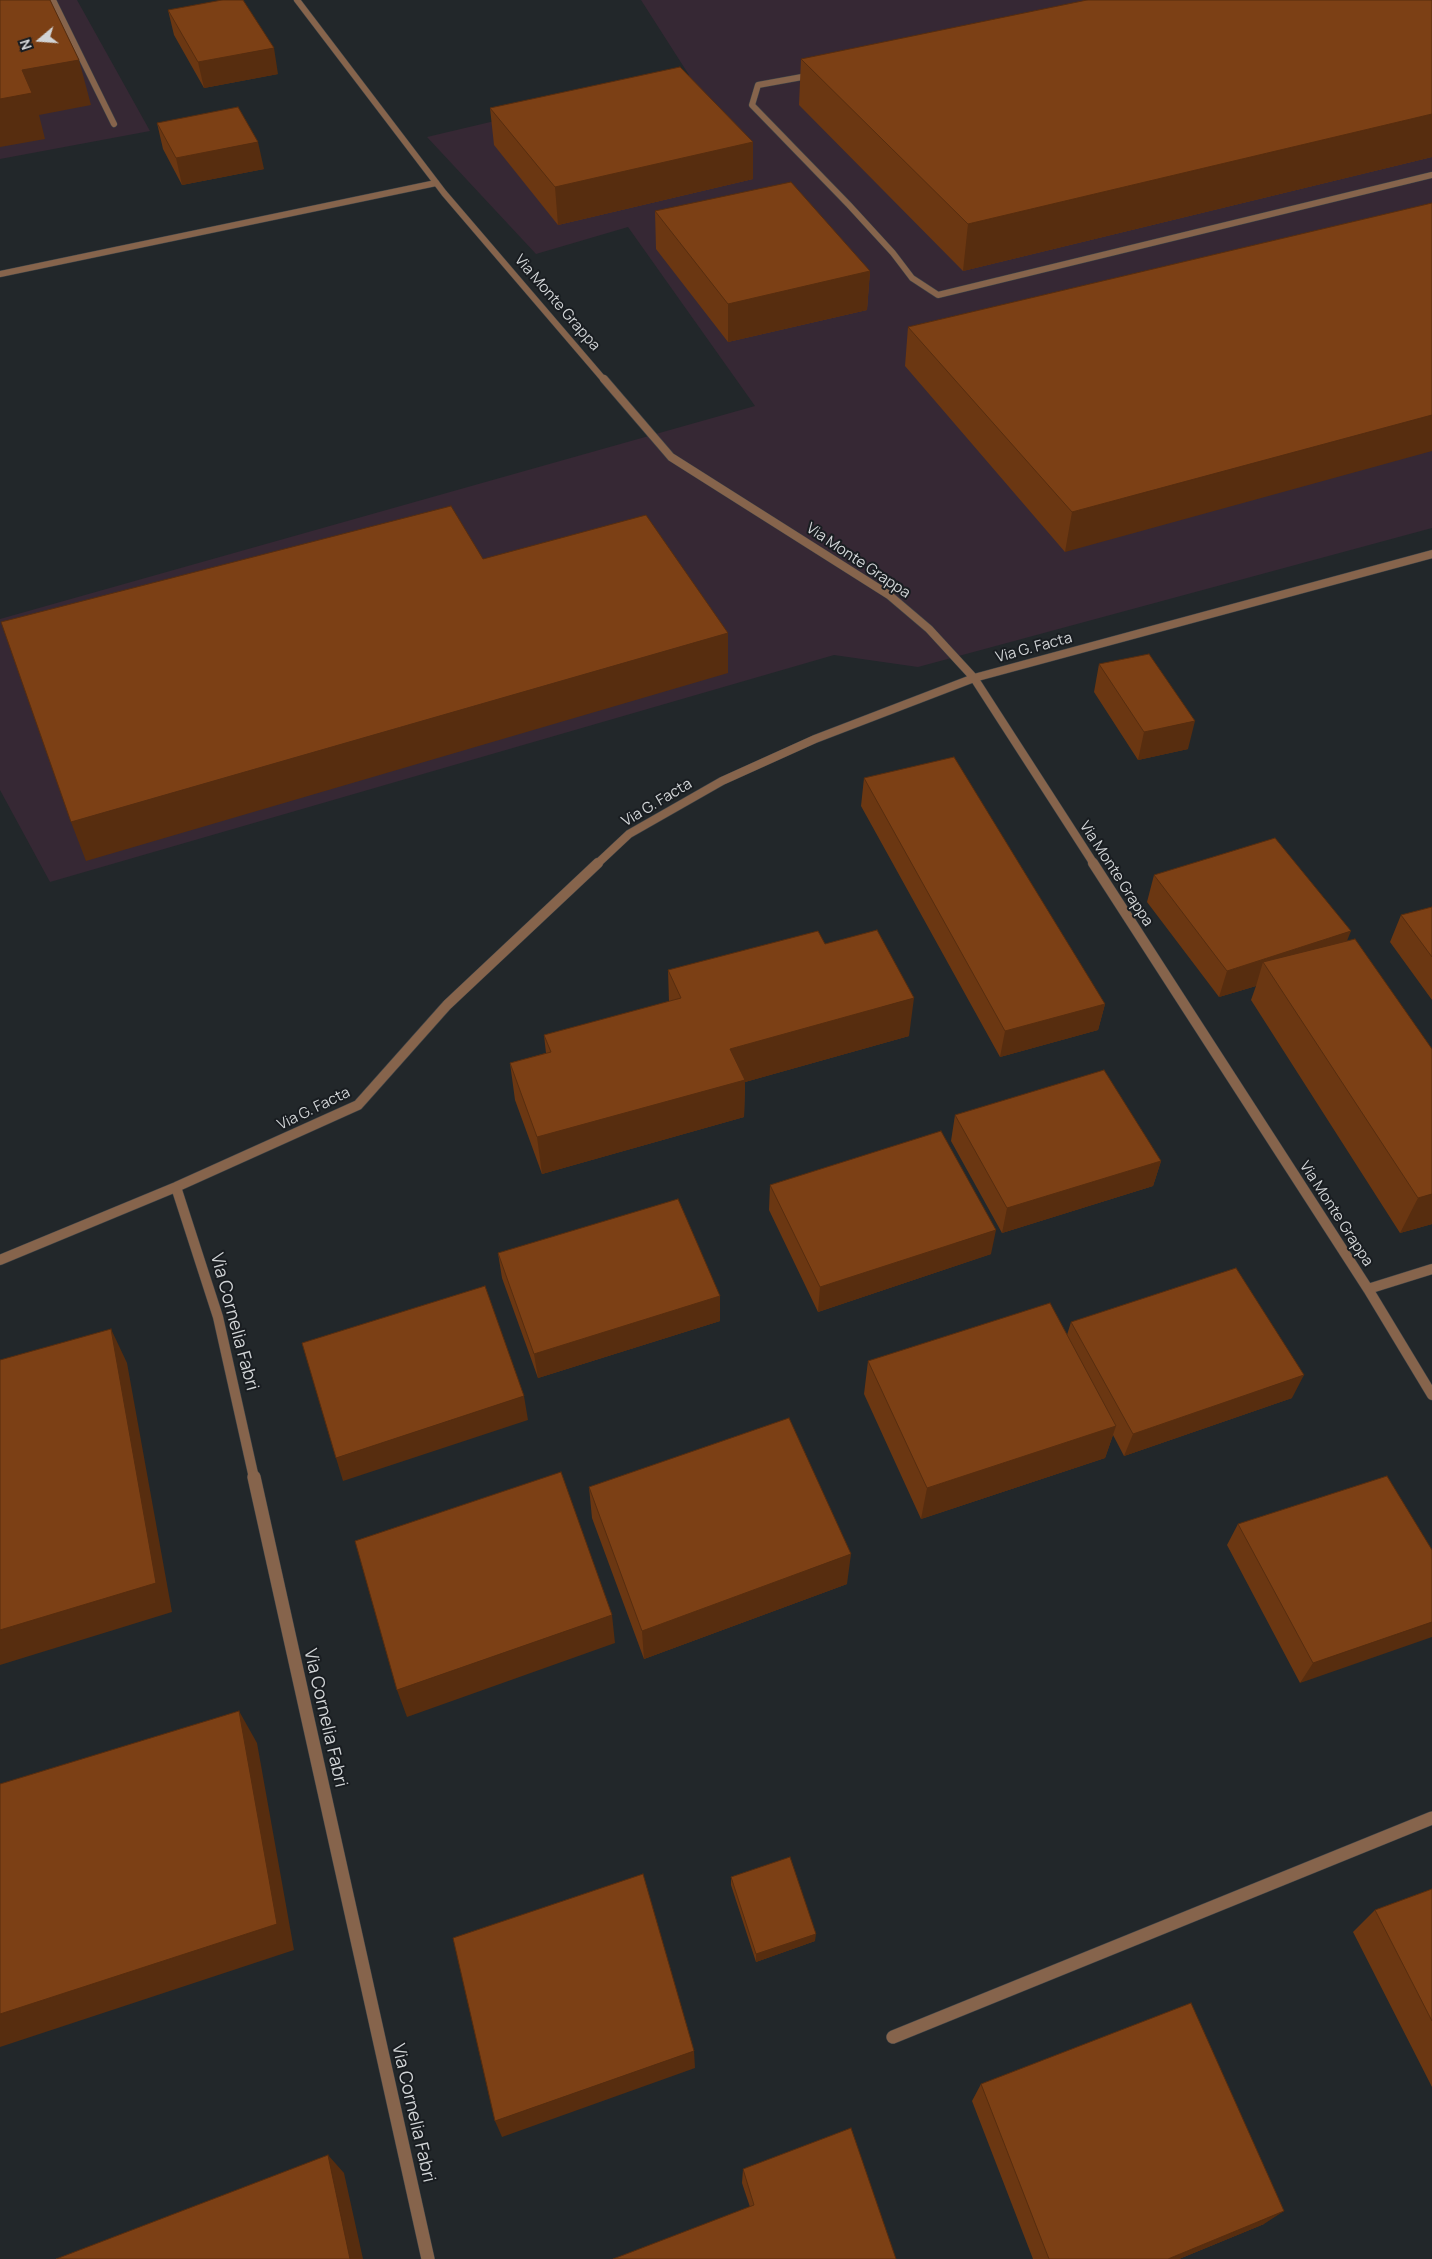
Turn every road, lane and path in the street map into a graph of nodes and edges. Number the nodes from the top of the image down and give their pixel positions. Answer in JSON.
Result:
{"nodes":[{"id":1,"x":53,"y":0,"type":"edge"},
{"id":2,"x":297,"y":0,"type":"edge"},
{"id":3,"x":816,"y":74,"type":"edge"},
{"id":4,"x":114,"y":124,"type":"dead end"},
{"id":5,"x":1432,"y":175,"type":"edge"},
{"id":6,"x":436,"y":183,"type":"junction"},
{"id":7,"x":0,"y":274,"type":"edge"},
{"id":8,"x":1432,"y":554,"type":"edge"},
{"id":9,"x":974,"y":678,"type":"junction"},
{"id":10,"x":176,"y":1187,"type":"junction"},
{"id":11,"x":0,"y":1260,"type":"edge"},
{"id":12,"x":1432,"y":1269,"type":"edge"},
{"id":13,"x":1368,"y":1289,"type":"junction"},
{"id":14,"x":1432,"y":1395,"type":"edge"},
{"id":15,"x":1432,"y":1818,"type":"edge"},
{"id":16,"x":894,"y":2037,"type":"dead end"},
{"id":17,"x":428,"y":2259,"type":"edge"}],
"edges":[{"from":1,"to":4,"type":"street"},
{"from":2,"to":6,"type":"street","name":"Via Monte Grappa"},
{"from":3,"to":5,"type":"street"},
{"from":6,"to":7,"type":"street"},
{"from":6,"to":9,"type":"street","name":"Via Monte Grappa"},
{"from":8,"to":9,"type":"street","name":"Via G. Facta"},
{"from":9,"to":10,"type":"street","name":"Via G. Facta"},
{"from":9,"to":13,"type":"street","name":"Via Monte Grappa"},
{"from":10,"to":11,"type":"street","name":"Via G. Facta"},
{"from":10,"to":17,"type":"street","name":"Via Cornelia Fabri"},
{"from":12,"to":13,"type":"street"},
{"from":13,"to":14,"type":"street","name":"Via Monte Grappa"},
{"from":15,"to":16,"type":"street"}]}
